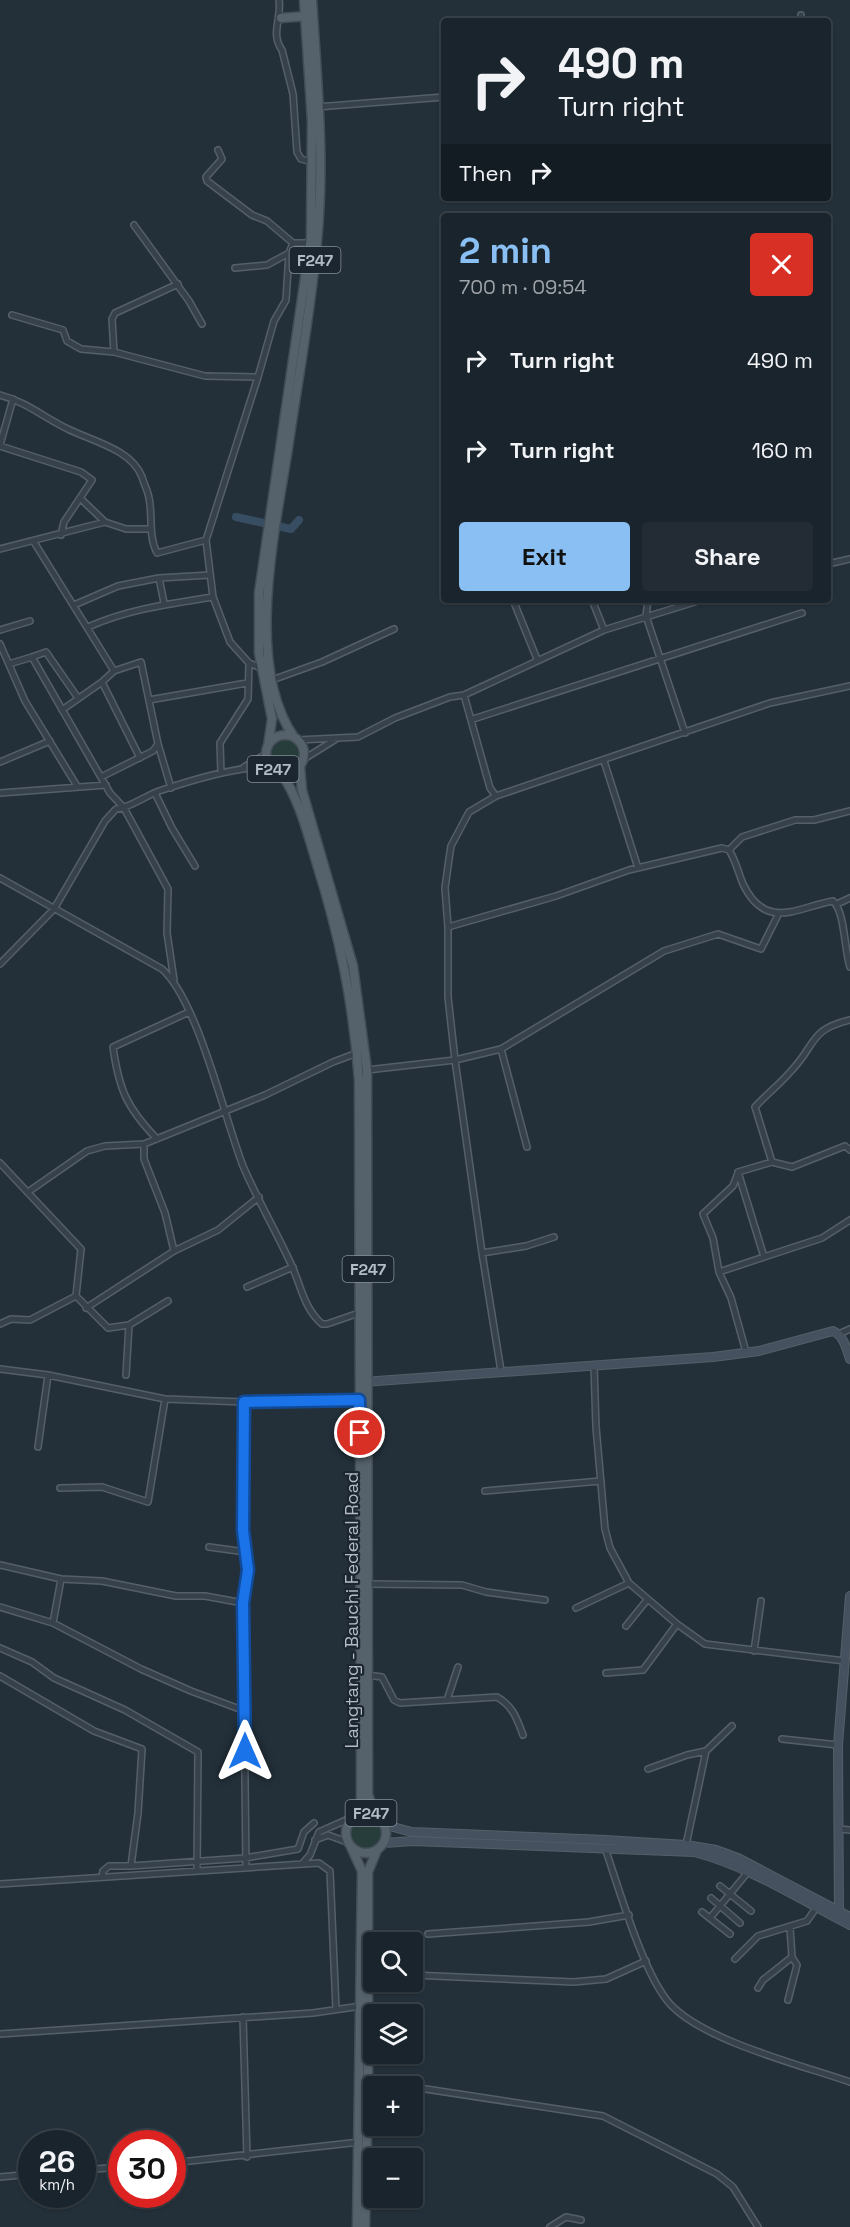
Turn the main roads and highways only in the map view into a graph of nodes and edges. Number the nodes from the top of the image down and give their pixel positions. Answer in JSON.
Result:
{"nodes":[{"id":1,"x":304,"y":0,"type":"edge"},
{"id":2,"x":312,"y":0,"type":"edge"},
{"id":3,"x":308,"y":16,"type":"junction"},
{"id":4,"x":281,"y":18,"type":"road end"},
{"id":5,"x":315,"y":107,"type":"junction"},
{"id":6,"x":273,"y":517,"type":"junction"},
{"id":7,"x":271,"y":531,"type":"junction"},
{"id":8,"x":296,"y":739,"type":"junction"},
{"id":9,"x":267,"y":750,"type":"junction"},
{"id":10,"x":302,"y":763,"type":"junction"},
{"id":11,"x":280,"y":773,"type":"junction"},
{"id":12,"x":364,"y":1382,"type":"junction"},
{"id":13,"x":354,"y":1816,"type":"junction"},
{"id":14,"x":377,"y":1816,"type":"junction"},
{"id":15,"x":349,"y":1844,"type":"junction"},
{"id":16,"x":377,"y":1850,"type":"junction"},
{"id":17,"x":370,"y":1932,"type":"edge"},
{"id":18,"x":364,"y":2004,"type":"edge"},
{"id":19,"x":363,"y":2095,"type":"edge"},
{"id":20,"x":367,"y":2136,"type":"edge"},
{"id":21,"x":357,"y":2227,"type":"edge"},
{"id":22,"x":365,"y":2227,"type":"edge"}],
"edges":[{"from":1,"to":3,"type":"main road","number":"F247"},
{"from":2,"to":3,"type":"main road","number":"F247"},
{"from":3,"to":4,"type":"main road"},
{"from":3,"to":5,"type":"main road","number":"F247"},
{"from":5,"to":6,"type":"main road","number":"F247"},
{"from":5,"to":6,"type":"main road","number":"F247"},
{"from":6,"to":7,"type":"main road","number":"F247"},
{"from":7,"to":8,"type":"main road","number":"F247"},
{"from":7,"to":9,"type":"main road","number":"F247"},
{"from":8,"to":9,"type":"main road","number":"F247"},
{"from":8,"to":10,"type":"main road","number":"F247"},
{"from":9,"to":11,"type":"main road","number":"F247"},
{"from":10,"to":11,"type":"main road","number":"F247"},
{"from":10,"to":12,"type":"main road","name":"Langtang - Bauchi Federal Road","number":"F247"},
{"from":11,"to":12,"type":"main road","name":"Langtang - Bauchi Federal Road","number":"F247"},
{"from":12,"to":13,"type":"main road","name":"Langtang - Bauchi Federal Road","number":"F247"},
{"from":12,"to":14,"type":"main road","name":"Langtang - Bauchi Federal Road","number":"F247"},
{"from":13,"to":14,"type":"main road","number":"F247"},
{"from":13,"to":15,"type":"main road","number":"F247"},
{"from":14,"to":16,"type":"main road","number":"F247"},
{"from":15,"to":16,"type":"main road","number":"F247"},
{"from":15,"to":18,"type":"main road","number":"F247"},
{"from":16,"to":17,"type":"main road","number":"F247"},
{"from":19,"to":21,"type":"main road","number":"F247"},
{"from":20,"to":22,"type":"main road","number":"F247"}]}
